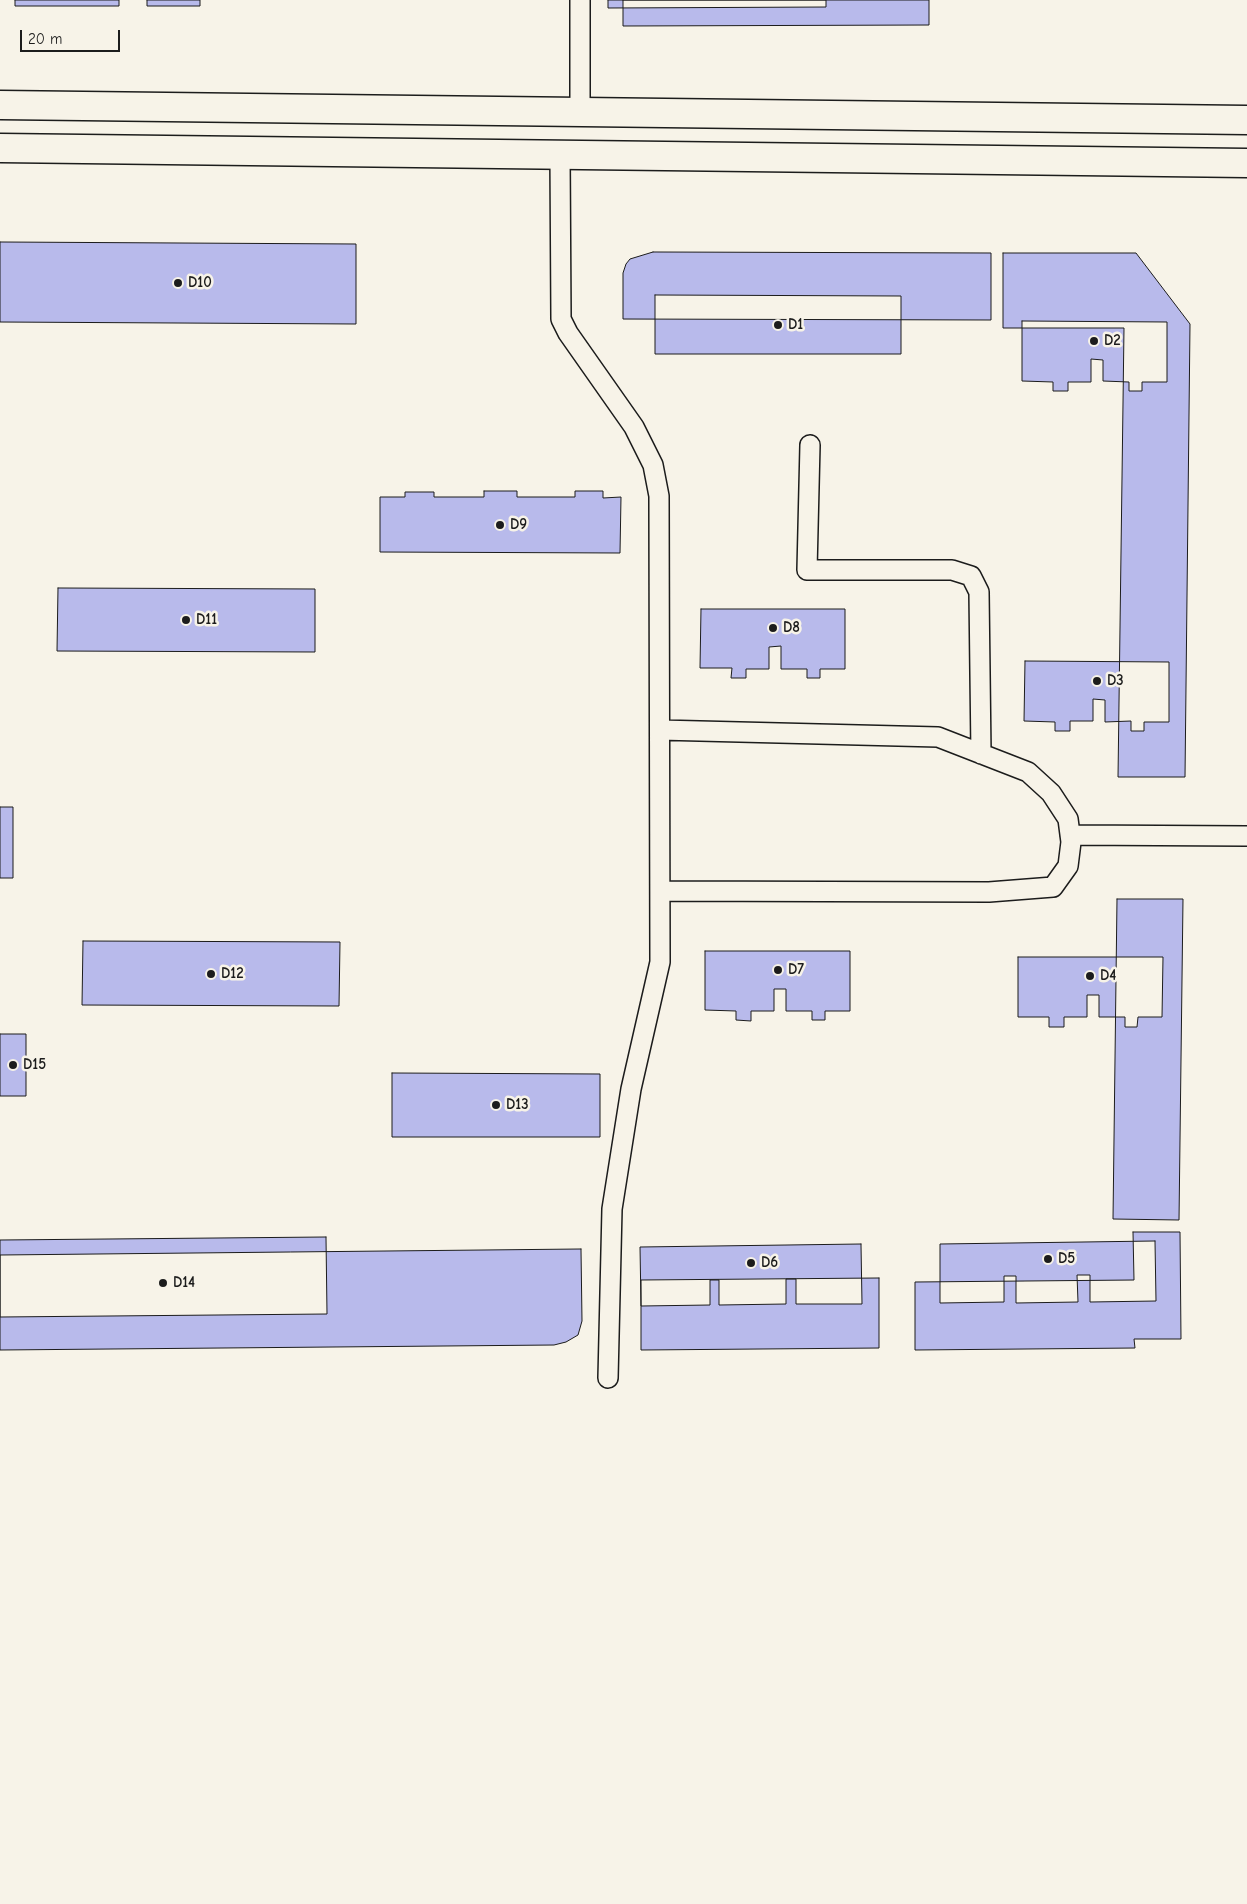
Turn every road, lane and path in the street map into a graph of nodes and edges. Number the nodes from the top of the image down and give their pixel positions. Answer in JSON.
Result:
{"nodes":[{"id":1,"x":580,"y":0,"type":"edge"},
{"id":2,"x":0,"y":105,"type":"edge"},
{"id":3,"x":580,"y":112,"type":"junction"},
{"id":4,"x":1247,"y":120,"type":"edge"},
{"id":5,"x":0,"y":148,"type":"edge"},
{"id":6,"x":560,"y":155,"type":"junction"},
{"id":7,"x":1247,"y":163,"type":"edge"},
{"id":8,"x":810,"y":445,"type":"dead end"},
{"id":9,"x":660,"y":730,"type":"junction"},
{"id":10,"x":981,"y":754,"type":"junction"},
{"id":11,"x":1070,"y":835,"type":"junction"},
{"id":12,"x":1247,"y":836,"type":"edge"},
{"id":13,"x":660,"y":891,"type":"junction"},
{"id":14,"x":608,"y":1378,"type":"dead end"}],
"edges":[{"from":1,"to":3,"type":"lane"},
{"from":2,"to":3,"type":"street"},
{"from":3,"to":4,"type":"street"},
{"from":5,"to":6,"type":"street"},
{"from":6,"to":7,"type":"street"},
{"from":6,"to":9,"type":"lane"},
{"from":8,"to":10,"type":"lane"},
{"from":9,"to":10,"type":"lane"},
{"from":9,"to":13,"type":"lane"},
{"from":10,"to":11,"type":"lane"},
{"from":11,"to":12,"type":"lane"},
{"from":11,"to":13,"type":"lane"},
{"from":13,"to":14,"type":"lane"}]}
